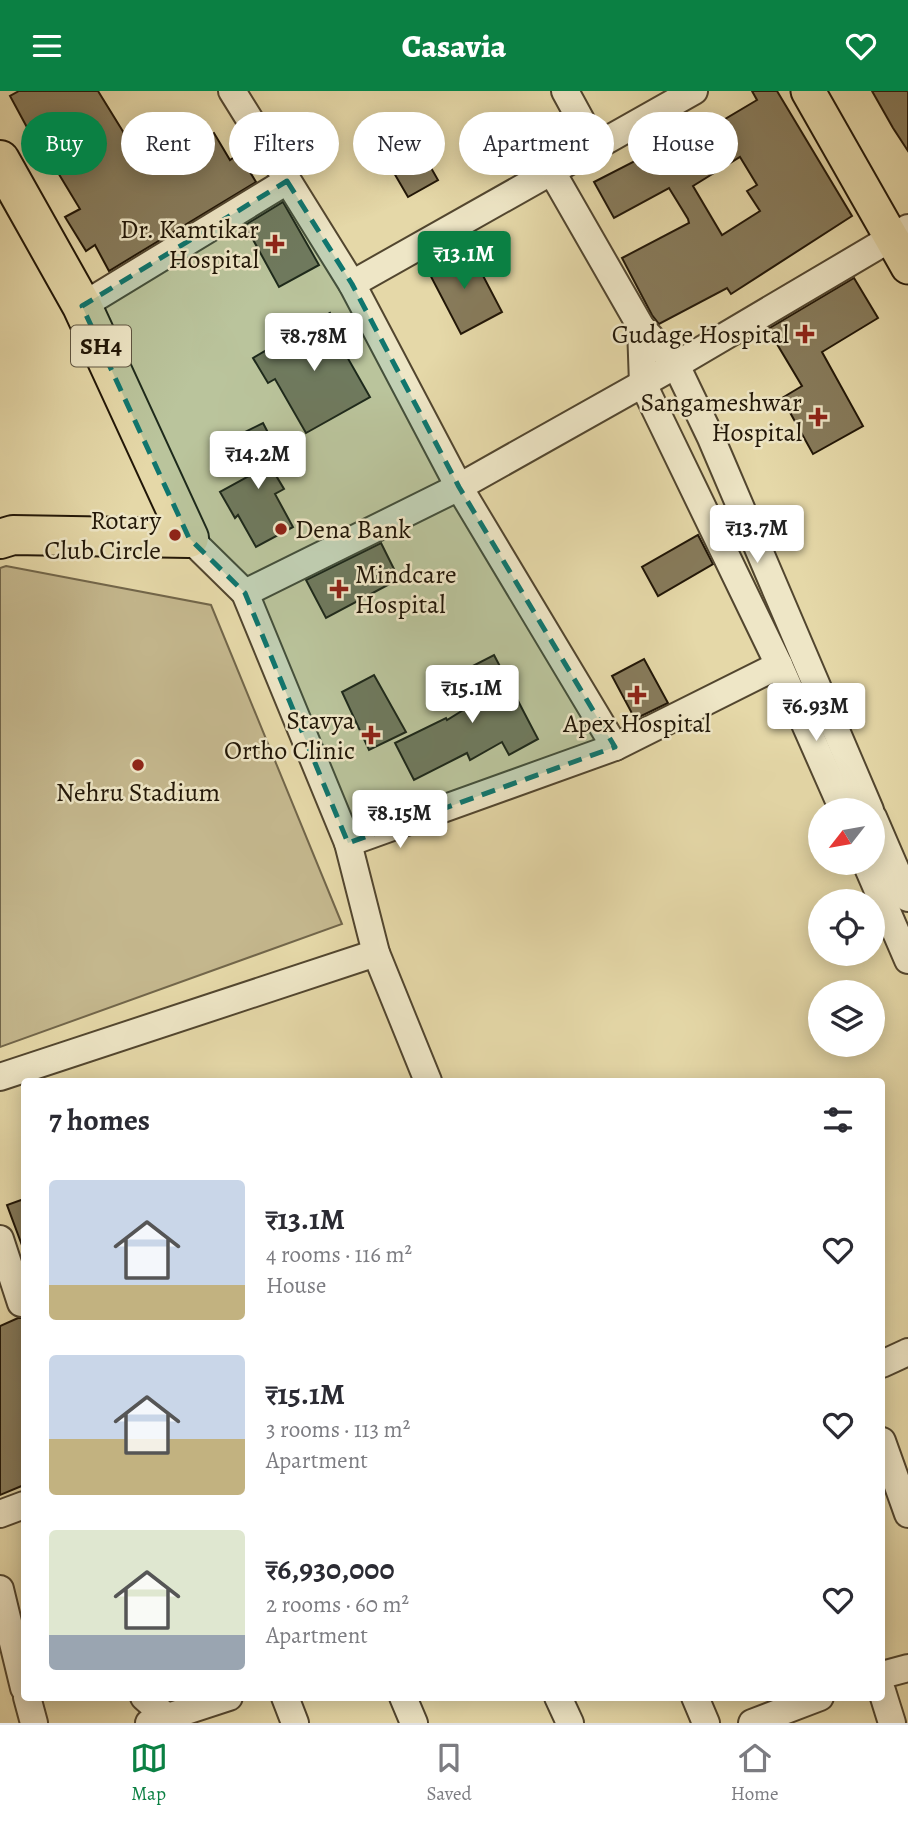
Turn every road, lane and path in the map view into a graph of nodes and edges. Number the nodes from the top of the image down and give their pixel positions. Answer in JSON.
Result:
{"nodes":[{"id":1,"x":232,"y":91,"type":"edge"},
{"id":2,"x":565,"y":91,"type":"edge"},
{"id":3,"x":694,"y":91,"type":"edge"},
{"id":4,"x":808,"y":91,"type":"edge"},
{"id":5,"x":576,"y":112,"type":"edge"},
{"id":6,"x":614,"y":135,"type":"edge"},
{"id":7,"x":0,"y":160,"type":"edge"},
{"id":8,"x":547,"y":175,"type":"edge"},
{"id":9,"x":554,"y":175,"type":"edge"},
{"id":10,"x":287,"y":180,"type":"junction"},
{"id":11,"x":899,"y":233,"type":"edge"},
{"id":12,"x":908,"y":267,"type":"edge"},
{"id":13,"x":352,"y":284,"type":"junction"},
{"id":14,"x":82,"y":306,"type":"junction"},
{"id":15,"x":641,"y":327,"type":"junction"},
{"id":16,"x":676,"y":365,"type":"junction"},
{"id":17,"x":643,"y":384,"type":"junction"},
{"id":18,"x":459,"y":487,"type":"junction"},
{"id":19,"x":189,"y":538,"type":"junction"},
{"id":20,"x":0,"y":539,"type":"edge"},
{"id":21,"x":245,"y":593,"type":"junction"},
{"id":22,"x":779,"y":665,"type":"junction"},
{"id":23,"x":615,"y":747,"type":"junction"},
{"id":24,"x":838,"y":798,"type":"edge"},
{"id":25,"x":865,"y":798,"type":"edge"},
{"id":26,"x":348,"y":843,"type":"junction"},
{"id":27,"x":886,"y":847,"type":"edge"},
{"id":28,"x":871,"y":875,"type":"edge"},
{"id":29,"x":908,"y":898,"type":"edge"},
{"id":30,"x":376,"y":953,"type":"junction"},
{"id":31,"x":908,"y":960,"type":"edge"},
{"id":32,"x":0,"y":1077,"type":"edge"},
{"id":33,"x":427,"y":1078,"type":"edge"},
{"id":34,"x":0,"y":1239,"type":"edge"},
{"id":35,"x":21,"y":1303,"type":"dead end"},
{"id":36,"x":908,"y":1352,"type":"edge"},
{"id":37,"x":885,"y":1363,"type":"edge"},
{"id":38,"x":885,"y":1449,"type":"edge"},
{"id":39,"x":21,"y":1506,"type":"edge"},
{"id":40,"x":0,"y":1514,"type":"edge"},
{"id":41,"x":908,"y":1514,"type":"edge"},
{"id":42,"x":0,"y":1589,"type":"edge"},
{"id":43,"x":908,"y":1668,"type":"edge"},
{"id":44,"x":885,"y":1674,"type":"edge"},
{"id":45,"x":21,"y":1676,"type":"edge"},
{"id":46,"x":28,"y":1701,"type":"edge"},
{"id":47,"x":147,"y":1701,"type":"edge"},
{"id":48,"x":218,"y":1701,"type":"edge"},
{"id":49,"x":287,"y":1701,"type":"edge"},
{"id":50,"x":405,"y":1701,"type":"edge"},
{"id":51,"x":560,"y":1701,"type":"edge"},
{"id":52,"x":697,"y":1701,"type":"edge"},
{"id":53,"x":810,"y":1701,"type":"edge"},
{"id":54,"x":885,"y":1701,"type":"edge"},
{"id":55,"x":163,"y":1721,"type":"edge"},
{"id":56,"x":34,"y":1723,"type":"edge"},
{"id":57,"x":295,"y":1723,"type":"edge"},
{"id":58,"x":414,"y":1723,"type":"edge"},
{"id":59,"x":570,"y":1723,"type":"edge"},
{"id":60,"x":706,"y":1723,"type":"edge"},
{"id":61,"x":752,"y":1723,"type":"edge"},
{"id":62,"x":892,"y":1723,"type":"edge"}],
"edges":[{"from":1,"to":10,"type":"street"},
{"from":2,"to":5,"type":"street"},
{"from":3,"to":6,"type":"street"},
{"from":4,"to":11,"type":"main road"},
{"from":7,"to":14,"type":"highway","number":"SH4"},
{"from":8,"to":13,"type":"street"},
{"from":9,"to":15,"type":"street"},
{"from":10,"to":13,"type":"street"},
{"from":10,"to":14,"type":"street"},
{"from":11,"to":12,"type":"main road"},
{"from":11,"to":16,"type":"street"},
{"from":13,"to":18,"type":"street"},
{"from":14,"to":19,"type":"highway","number":"SH4"},
{"from":15,"to":16,"type":"street"},
{"from":15,"to":17,"type":"street"},
{"from":16,"to":17,"type":"street"},
{"from":16,"to":25,"type":"street"},
{"from":17,"to":18,"type":"street"},
{"from":17,"to":22,"type":"street"},
{"from":18,"to":21,"type":"street"},
{"from":18,"to":23,"type":"street"},
{"from":19,"to":20,"type":"highway"},
{"from":19,"to":21,"type":"street"},
{"from":21,"to":26,"type":"street"},
{"from":22,"to":23,"type":"street"},
{"from":22,"to":24,"type":"street"},
{"from":23,"to":26,"type":"street"},
{"from":26,"to":30,"type":"street"},
{"from":27,"to":29,"type":"street"},
{"from":28,"to":31,"type":"street"},
{"from":30,"to":32,"type":"street"},
{"from":30,"to":33,"type":"street"},
{"from":34,"to":35,"type":"street"},
{"from":36,"to":37,"type":"street"},
{"from":38,"to":41,"type":"street"},
{"from":39,"to":40,"type":"street"},
{"from":42,"to":45,"type":"street"},
{"from":43,"to":44,"type":"street"},
{"from":46,"to":56,"type":"street"},
{"from":47,"to":55,"type":"street"},
{"from":48,"to":55,"type":"street"},
{"from":49,"to":57,"type":"street"},
{"from":50,"to":58,"type":"street"},
{"from":51,"to":59,"type":"street"},
{"from":52,"to":60,"type":"street"},
{"from":53,"to":61,"type":"street"},
{"from":54,"to":62,"type":"street"}]}
